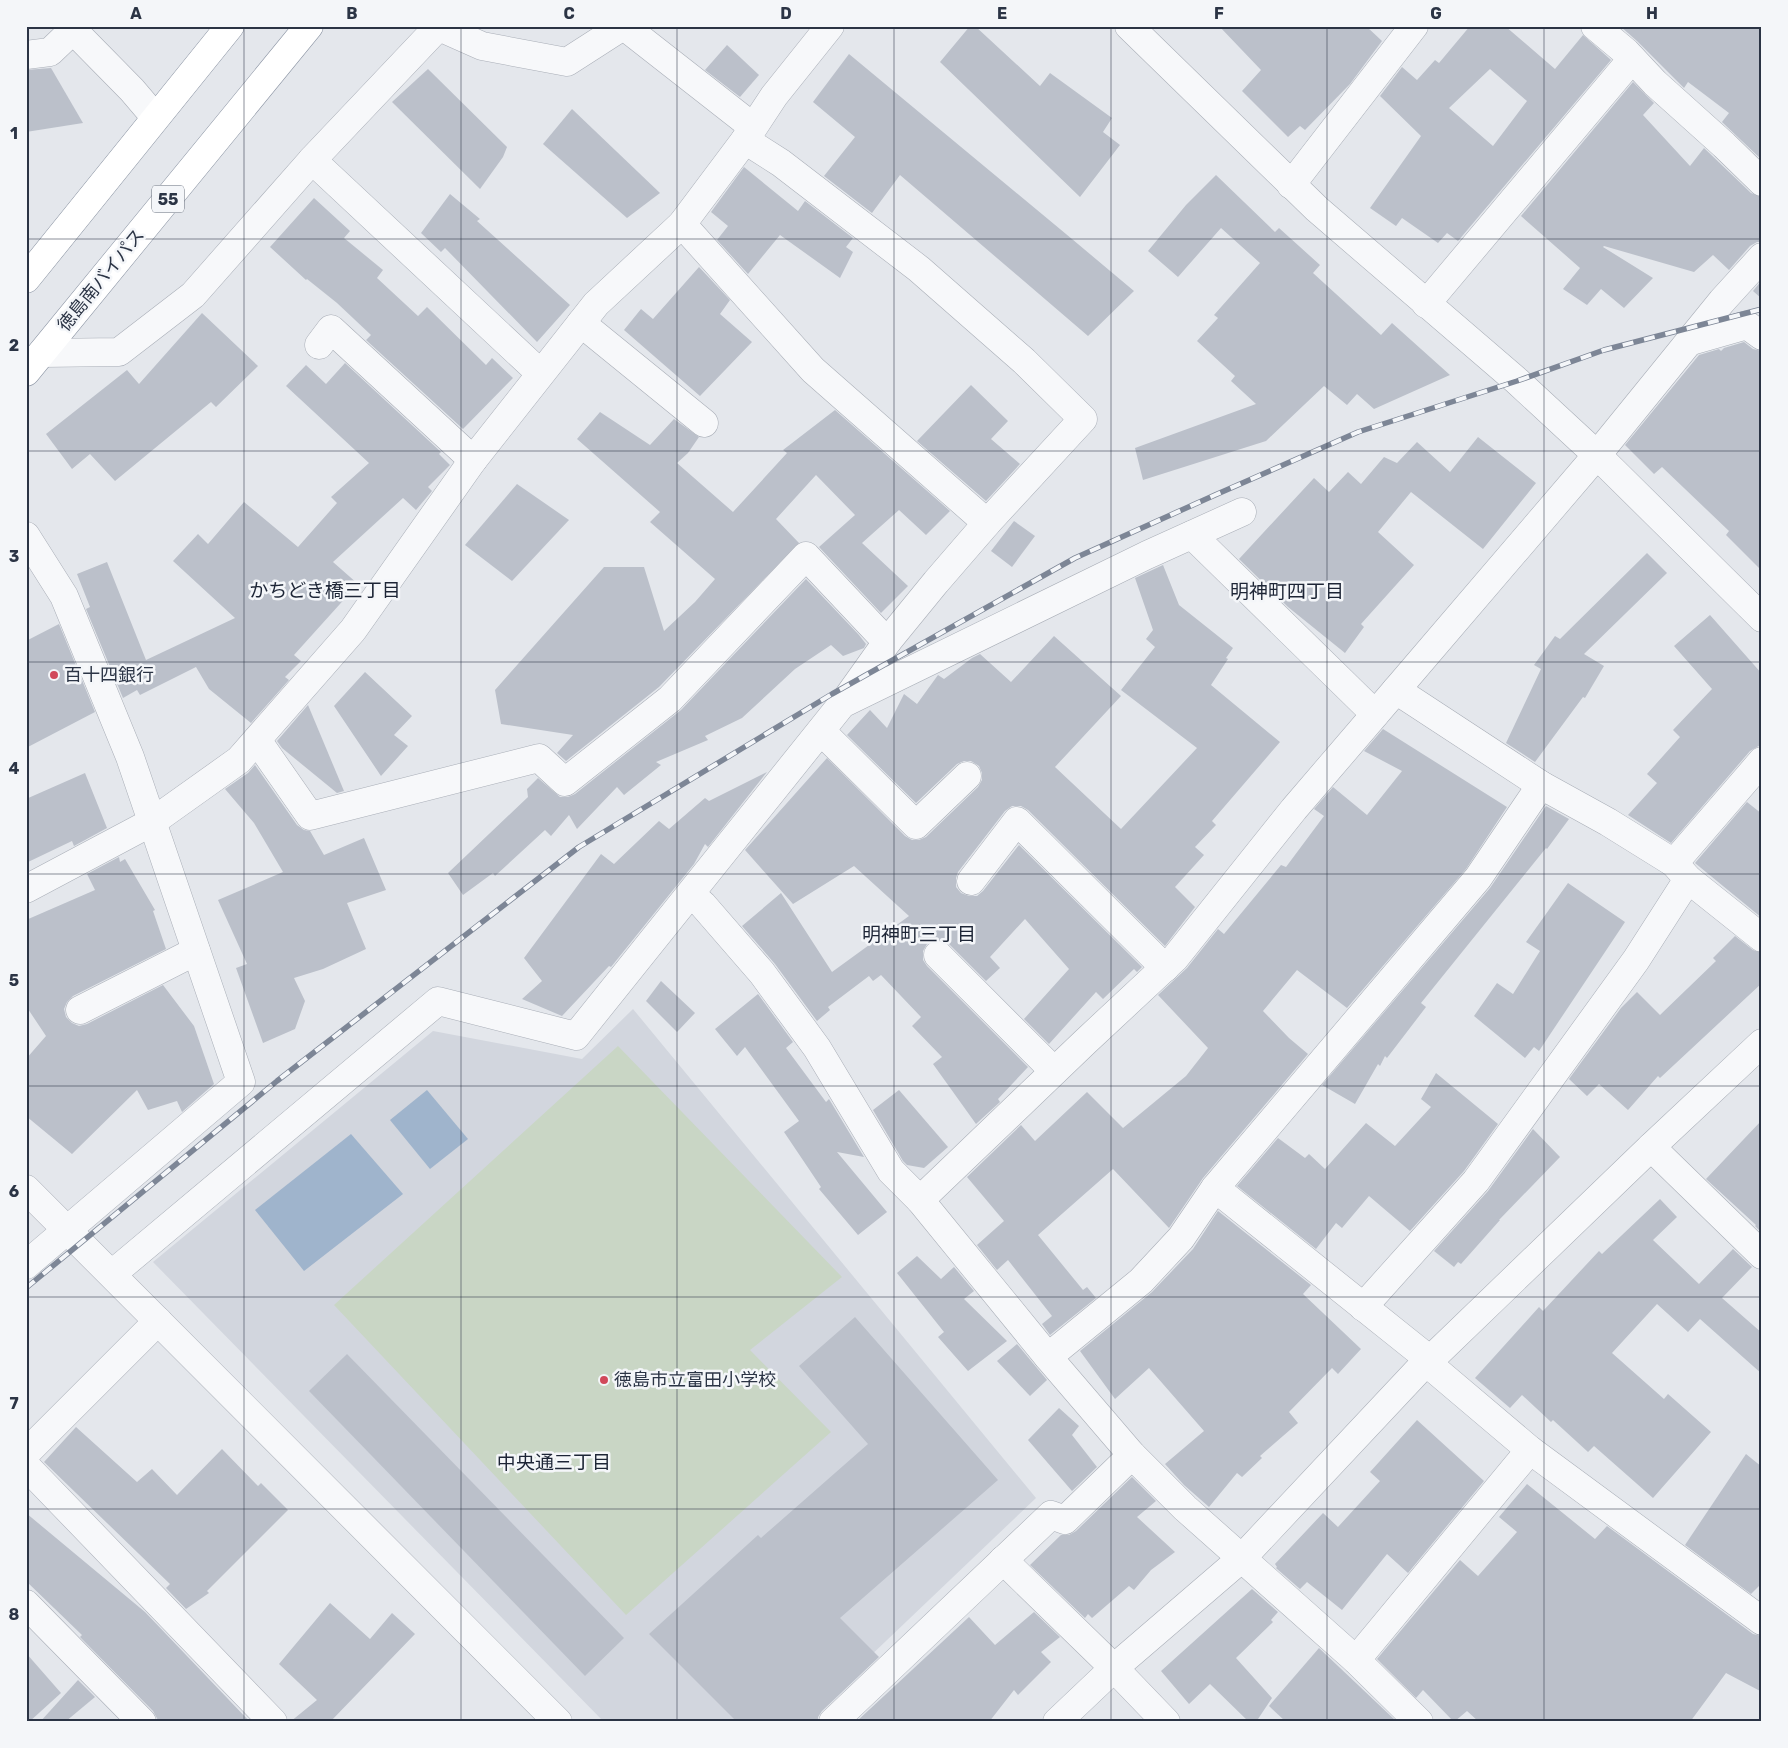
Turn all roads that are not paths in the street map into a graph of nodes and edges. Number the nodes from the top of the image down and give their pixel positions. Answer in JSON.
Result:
{"nodes":[{"id":1,"x":230,"y":26,"type":"edge"},
{"id":2,"x":310,"y":26,"type":"edge"},
{"id":3,"x":438,"y":26,"type":"edge"},
{"id":4,"x":623,"y":26,"type":"edge"},
{"id":5,"x":830,"y":26,"type":"edge"},
{"id":6,"x":1129,"y":26,"type":"edge"},
{"id":7,"x":1414,"y":26,"type":"edge"},
{"id":8,"x":1595,"y":26,"type":"edge"},
{"id":9,"x":74,"y":28,"type":"edge"},
{"id":10,"x":26,"y":55,"type":"edge"},
{"id":11,"x":1632,"y":59,"type":"junction"},
{"id":12,"x":155,"y":117,"type":"junction"},
{"id":13,"x":749,"y":133,"type":"junction"},
{"id":14,"x":312,"y":160,"type":"junction"},
{"id":15,"x":1762,"y":182,"type":"edge"},
{"id":16,"x":1292,"y":185,"type":"junction"},
{"id":17,"x":682,"y":224,"type":"junction"},
{"id":18,"x":1762,"y":257,"type":"edge"},
{"id":19,"x":26,"y":279,"type":"edge"},
{"id":20,"x":1426,"y":304,"type":"junction"},
{"id":21,"x":581,"y":323,"type":"junction"},
{"id":22,"x":1762,"y":336,"type":"edge"},
{"id":23,"x":1690,"y":341,"type":"junction"},
{"id":24,"x":319,"y":345,"type":"dead end"},
{"id":25,"x":34,"y":362,"type":"edge"},
{"id":26,"x":540,"y":373,"type":"junction"},
{"id":27,"x":704,"y":423,"type":"dead end"},
{"id":28,"x":1597,"y":455,"type":"junction"},
{"id":29,"x":472,"y":460,"type":"junction"},
{"id":30,"x":1242,"y":512,"type":"dead end"},
{"id":31,"x":986,"y":523,"type":"junction"},
{"id":32,"x":26,"y":536,"type":"edge"},
{"id":33,"x":1192,"y":536,"type":"junction"},
{"id":34,"x":1762,"y":618,"type":"edge"},
{"id":35,"x":887,"y":642,"type":"junction"},
{"id":36,"x":1396,"y":690,"type":"junction"},
{"id":37,"x":842,"y":704,"type":"junction"},
{"id":38,"x":1375,"y":714,"type":"junction"},
{"id":39,"x":821,"y":731,"type":"junction"},
{"id":40,"x":256,"y":740,"type":"junction"},
{"id":41,"x":1762,"y":761,"type":"edge"},
{"id":42,"x":967,"y":776,"type":"dead end"},
{"id":43,"x":1541,"y":786,"type":"junction"},
{"id":44,"x":152,"y":822,"type":"junction"},
{"id":45,"x":1681,"y":871,"type":"junction"},
{"id":46,"x":971,"y":882,"type":"dead end"},
{"id":47,"x":26,"y":889,"type":"edge"},
{"id":48,"x":691,"y":894,"type":"junction"},
{"id":49,"x":1762,"y":938,"type":"edge"},
{"id":50,"x":196,"y":951,"type":"junction"},
{"id":51,"x":938,"y":955,"type":"dead end"},
{"id":52,"x":1165,"y":968,"type":"junction"},
{"id":53,"x":80,"y":1010,"type":"dead end"},
{"id":54,"x":1762,"y":1043,"type":"edge"},
{"id":55,"x":1054,"y":1071,"type":"junction"},
{"id":56,"x":1651,"y":1147,"type":"junction"},
{"id":57,"x":1215,"y":1188,"type":"junction"},
{"id":58,"x":26,"y":1189,"type":"edge"},
{"id":59,"x":920,"y":1200,"type":"junction"},
{"id":60,"x":67,"y":1230,"type":"junction"},
{"id":61,"x":1762,"y":1255,"type":"edge"},
{"id":62,"x":26,"y":1265,"type":"edge"},
{"id":63,"x":112,"y":1274,"type":"junction"},
{"id":64,"x":1363,"y":1307,"type":"junction"},
{"id":65,"x":158,"y":1321,"type":"junction"},
{"id":66,"x":1048,"y":1358,"type":"junction"},
{"id":67,"x":1428,"y":1361,"type":"junction"},
{"id":68,"x":1530,"y":1450,"type":"junction"},
{"id":69,"x":26,"y":1453,"type":"edge"},
{"id":70,"x":1132,"y":1455,"type":"junction"},
{"id":71,"x":26,"y":1466,"type":"edge"},
{"id":72,"x":1242,"y":1558,"type":"junction"},
{"id":73,"x":1003,"y":1560,"type":"junction"},
{"id":74,"x":26,"y":1604,"type":"edge"},
{"id":75,"x":1762,"y":1621,"type":"edge"},
{"id":76,"x":1356,"y":1660,"type":"junction"},
{"id":77,"x":1114,"y":1668,"type":"junction"},
{"id":78,"x":142,"y":1722,"type":"edge"},
{"id":79,"x":273,"y":1722,"type":"edge"},
{"id":80,"x":558,"y":1722,"type":"edge"},
{"id":81,"x":833,"y":1722,"type":"edge"},
{"id":82,"x":1056,"y":1722,"type":"edge"},
{"id":83,"x":1166,"y":1722,"type":"edge"},
{"id":84,"x":1418,"y":1722,"type":"edge"}],
"edges":[{"from":1,"to":12,"type":"highway"},
{"from":2,"to":25,"type":"highway","name":"徳島南バイパス","number":"55"},
{"from":3,"to":4,"type":"street"},
{"from":3,"to":14,"type":"street"},
{"from":4,"to":13,"type":"street"},
{"from":5,"to":13,"type":"street"},
{"from":6,"to":16,"type":"street"},
{"from":7,"to":16,"type":"street"},
{"from":8,"to":11,"type":"street"},
{"from":9,"to":10,"type":"street"},
{"from":9,"to":12,"type":"street"},
{"from":11,"to":15,"type":"street"},
{"from":11,"to":20,"type":"street"},
{"from":12,"to":19,"type":"highway"},
{"from":13,"to":17,"type":"street"},
{"from":13,"to":31,"type":"street"},
{"from":14,"to":25,"type":"street"},
{"from":14,"to":26,"type":"street"},
{"from":16,"to":20,"type":"street"},
{"from":17,"to":21,"type":"street"},
{"from":17,"to":31,"type":"street"},
{"from":18,"to":23,"type":"street"},
{"from":20,"to":28,"type":"street"},
{"from":21,"to":26,"type":"street"},
{"from":21,"to":27,"type":"street"},
{"from":22,"to":23,"type":"street"},
{"from":23,"to":28,"type":"street"},
{"from":24,"to":29,"type":"street"},
{"from":26,"to":29,"type":"street"},
{"from":28,"to":34,"type":"street"},
{"from":28,"to":36,"type":"street"},
{"from":29,"to":40,"type":"street"},
{"from":30,"to":33,"type":"street"},
{"from":31,"to":35,"type":"street"},
{"from":32,"to":44,"type":"street"},
{"from":33,"to":37,"type":"street"},
{"from":33,"to":38,"type":"street"},
{"from":35,"to":37,"type":"street"},
{"from":35,"to":40,"type":"street"},
{"from":36,"to":38,"type":"street"},
{"from":36,"to":43,"type":"street"},
{"from":37,"to":39,"type":"street"},
{"from":38,"to":52,"type":"street"},
{"from":39,"to":42,"type":"street"},
{"from":39,"to":48,"type":"street"},
{"from":40,"to":44,"type":"street"},
{"from":41,"to":45,"type":"street"},
{"from":43,"to":45,"type":"street"},
{"from":43,"to":57,"type":"street"},
{"from":44,"to":47,"type":"street"},
{"from":44,"to":50,"type":"street"},
{"from":45,"to":49,"type":"street"},
{"from":45,"to":64,"type":"street"},
{"from":46,"to":52,"type":"street"},
{"from":48,"to":59,"type":"street"},
{"from":48,"to":63,"type":"street"},
{"from":50,"to":53,"type":"street"},
{"from":50,"to":60,"type":"street"},
{"from":51,"to":55,"type":"street"},
{"from":52,"to":55,"type":"street"},
{"from":54,"to":56,"type":"street"},
{"from":55,"to":59,"type":"street"},
{"from":56,"to":61,"type":"street"},
{"from":56,"to":67,"type":"street"},
{"from":57,"to":64,"type":"street"},
{"from":57,"to":66,"type":"street"},
{"from":58,"to":60,"type":"street"},
{"from":59,"to":66,"type":"street"},
{"from":60,"to":62,"type":"street"},
{"from":60,"to":63,"type":"street"},
{"from":63,"to":65,"type":"street"},
{"from":64,"to":67,"type":"street"},
{"from":65,"to":69,"type":"street"},
{"from":65,"to":80,"type":"street"},
{"from":66,"to":70,"type":"street"},
{"from":67,"to":68,"type":"street"},
{"from":67,"to":72,"type":"street"},
{"from":68,"to":75,"type":"street"},
{"from":68,"to":76,"type":"street"},
{"from":70,"to":72,"type":"street"},
{"from":70,"to":73,"type":"street"},
{"from":71,"to":79,"type":"street"},
{"from":72,"to":76,"type":"street"},
{"from":72,"to":77,"type":"street"},
{"from":73,"to":77,"type":"street"},
{"from":73,"to":81,"type":"street"},
{"from":74,"to":78,"type":"street"},
{"from":76,"to":84,"type":"street"},
{"from":77,"to":82,"type":"street"},
{"from":77,"to":83,"type":"street"}]}
